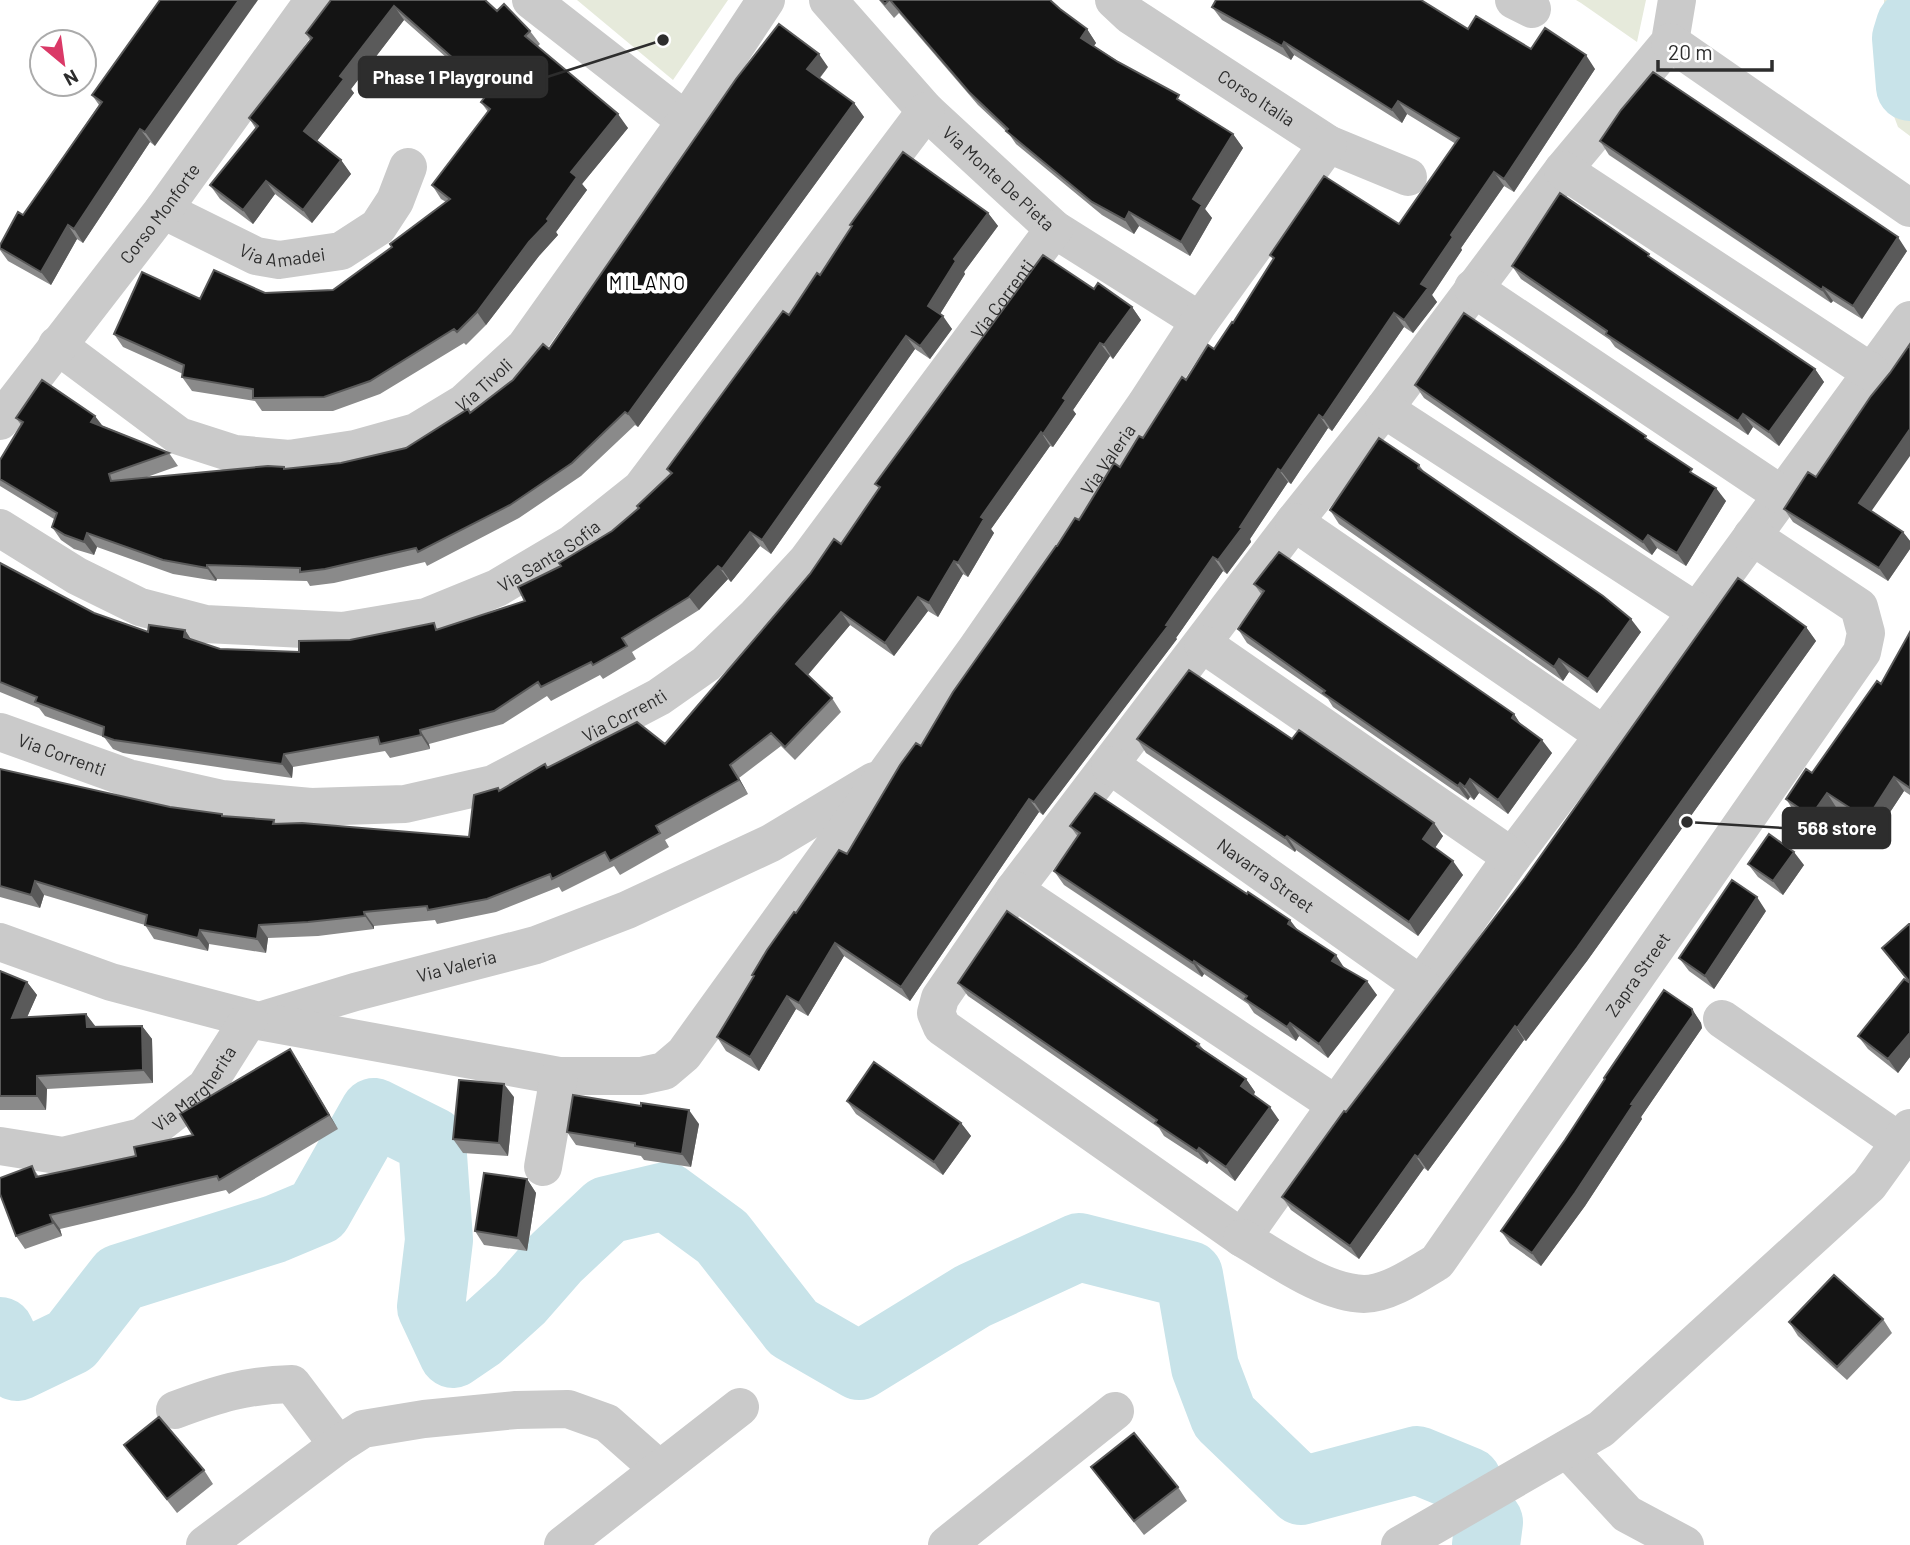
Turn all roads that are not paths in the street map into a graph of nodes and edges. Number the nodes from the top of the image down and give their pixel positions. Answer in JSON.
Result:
{"nodes":[{"id":1,"x":314,"y":0,"type":"edge"},
{"id":2,"x":531,"y":0,"type":"edge"},
{"id":3,"x":766,"y":0,"type":"edge"},
{"id":4,"x":828,"y":0,"type":"edge"},
{"id":5,"x":1114,"y":0,"type":"edge"},
{"id":6,"x":1677,"y":0,"type":"edge"},
{"id":7,"x":1670,"y":42,"type":"junction"},
{"id":8,"x":926,"y":111,"type":"junction"},
{"id":9,"x":686,"y":121,"type":"junction"},
{"id":10,"x":1328,"y":145,"type":"junction"},
{"id":11,"x":408,"y":167,"type":"dead end"},
{"id":12,"x":1563,"y":170,"type":"junction"},
{"id":13,"x":1408,"y":177,"type":"dead end"},
{"id":14,"x":1910,"y":208,"type":"edge"},
{"id":15,"x":163,"y":210,"type":"junction"},
{"id":16,"x":1054,"y":229,"type":"junction"},
{"id":17,"x":1473,"y":288,"type":"junction"},
{"id":18,"x":1910,"y":320,"type":"edge"},
{"id":19,"x":1200,"y":321,"type":"junction"},
{"id":20,"x":57,"y":345,"type":"junction"},
{"id":21,"x":1871,"y":372,"type":"junction"},
{"id":22,"x":1384,"y":409,"type":"junction"},
{"id":23,"x":0,"y":421,"type":"edge"},
{"id":24,"x":1782,"y":495,"type":"junction"},
{"id":25,"x":1294,"y":522,"type":"junction"},
{"id":26,"x":0,"y":528,"type":"edge"},
{"id":27,"x":1752,"y":536,"type":"junction"},
{"id":28,"x":1697,"y":611,"type":"junction"},
{"id":29,"x":1203,"y":644,"type":"junction"},
{"id":30,"x":0,"y":732,"type":"edge"},
{"id":31,"x":1604,"y":734,"type":"junction"},
{"id":32,"x":1111,"y":765,"type":"junction"},
{"id":33,"x":887,"y":772,"type":"junction"},
{"id":34,"x":1512,"y":858,"type":"junction"},
{"id":35,"x":1014,"y":890,"type":"junction"},
{"id":36,"x":0,"y":942,"type":"edge"},
{"id":37,"x":1421,"y":985,"type":"junction"},
{"id":38,"x":1722,"y":1019,"type":"dead end"},
{"id":39,"x":254,"y":1020,"type":"junction"},
{"id":40,"x":559,"y":1076,"type":"junction"},
{"id":41,"x":1335,"y":1104,"type":"junction"},
{"id":42,"x":1905,"y":1135,"type":"edge"},
{"id":43,"x":0,"y":1146,"type":"edge"},
{"id":44,"x":543,"y":1167,"type":"dead end"},
{"id":45,"x":1242,"y":1238,"type":"junction"},
{"id":46,"x":740,"y":1407,"type":"dead end"},
{"id":47,"x":175,"y":1410,"type":"dead end"},
{"id":48,"x":1115,"y":1411,"type":"dead end"},
{"id":49,"x":338,"y":1445,"type":"junction"},
{"id":50,"x":1566,"y":1449,"type":"junction"},
{"id":51,"x":659,"y":1469,"type":"junction"},
{"id":52,"x":951,"y":1544,"type":"edge"},
{"id":53,"x":205,"y":1545,"type":"edge"},
{"id":54,"x":563,"y":1545,"type":"edge"},
{"id":55,"x":1400,"y":1545,"type":"edge"},
{"id":56,"x":1685,"y":1545,"type":"edge"}],
"edges":[{"from":1,"to":15,"type":"street","name":"Corso Monforte"},
{"from":2,"to":9,"type":"street"},
{"from":3,"to":9,"type":"street","name":"Via Tivoli"},
{"from":4,"to":8,"type":"street","name":"Via Monte De Pieta"},
{"from":5,"to":10,"type":"street","name":"Corso Italia"},
{"from":6,"to":7,"type":"street"},
{"from":7,"to":12,"type":"street"},
{"from":7,"to":14,"type":"street"},
{"from":8,"to":16,"type":"street","name":"Via Monte De Pieta"},
{"from":8,"to":26,"type":"street","name":"Via Santa Sofia"},
{"from":9,"to":20,"type":"street","name":"Via Tivoli"},
{"from":10,"to":13,"type":"street","name":"Corso Italia"},
{"from":10,"to":19,"type":"street","name":"Via Valeria"},
{"from":11,"to":15,"type":"street","name":"Via Amadei"},
{"from":12,"to":17,"type":"street"},
{"from":12,"to":21,"type":"street"},
{"from":15,"to":20,"type":"street","name":"Corso Monforte"},
{"from":16,"to":19,"type":"street","name":"Via Monte De Pieta"},
{"from":16,"to":30,"type":"street","name":"Via Correnti"},
{"from":17,"to":22,"type":"street"},
{"from":17,"to":24,"type":"street"},
{"from":18,"to":21,"type":"street"},
{"from":19,"to":33,"type":"street","name":"Via Valeria"},
{"from":20,"to":23,"type":"street","name":"Corso Monforte"},
{"from":21,"to":24,"type":"street"},
{"from":22,"to":25,"type":"street"},
{"from":22,"to":28,"type":"street"},
{"from":24,"to":27,"type":"street"},
{"from":25,"to":29,"type":"street"},
{"from":25,"to":31,"type":"street"},
{"from":27,"to":28,"type":"street"},
{"from":27,"to":45,"type":"street","name":"Zapra Street"},
{"from":28,"to":31,"type":"street"},
{"from":29,"to":32,"type":"street"},
{"from":29,"to":34,"type":"street"},
{"from":31,"to":34,"type":"street"},
{"from":32,"to":35,"type":"street"},
{"from":32,"to":37,"type":"street","name":"Navarra Street"},
{"from":33,"to":39,"type":"street","name":"Via Valeria"},
{"from":33,"to":40,"type":"street","name":"Via Valeria"},
{"from":34,"to":37,"type":"street"},
{"from":35,"to":41,"type":"street"},
{"from":35,"to":45,"type":"street","name":"Zapra Street"},
{"from":36,"to":39,"type":"street"},
{"from":37,"to":41,"type":"street"},
{"from":38,"to":42,"type":"street"},
{"from":39,"to":40,"type":"street"},
{"from":39,"to":43,"type":"street","name":"Via Margherita"},
{"from":40,"to":44,"type":"street"},
{"from":41,"to":45,"type":"street"},
{"from":42,"to":50,"type":"street"},
{"from":46,"to":51,"type":"street"},
{"from":47,"to":49,"type":"street"},
{"from":48,"to":52,"type":"street"},
{"from":49,"to":51,"type":"street"},
{"from":49,"to":53,"type":"street"},
{"from":50,"to":55,"type":"street"},
{"from":50,"to":56,"type":"street"},
{"from":51,"to":54,"type":"street"}]}
